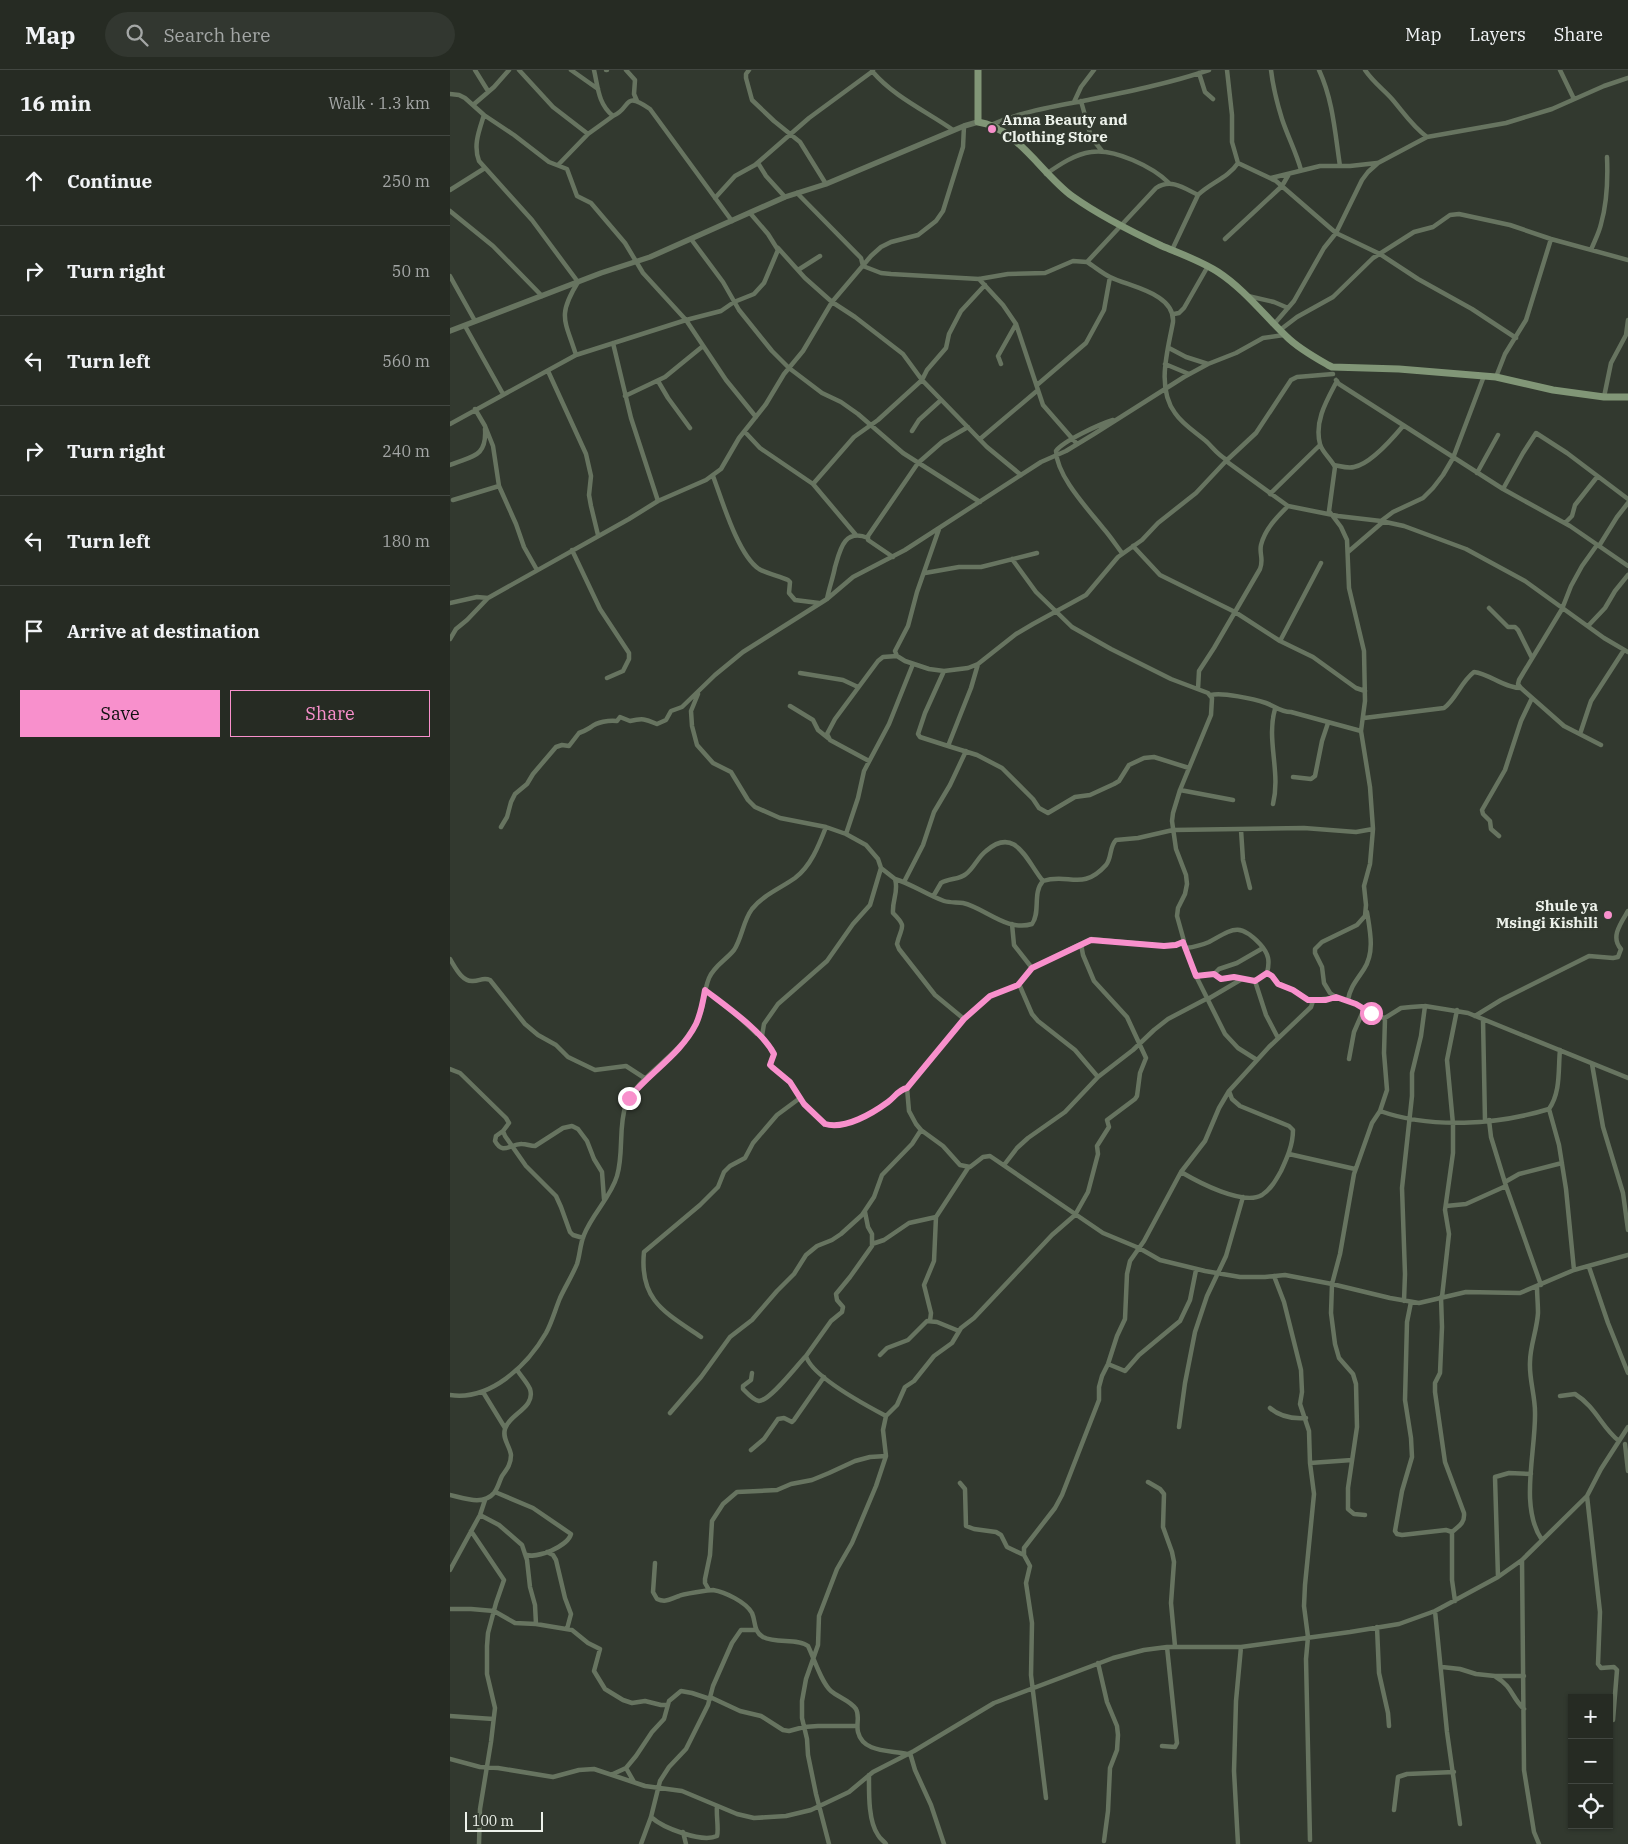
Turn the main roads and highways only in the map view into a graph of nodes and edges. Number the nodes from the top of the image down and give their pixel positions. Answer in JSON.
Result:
{"nodes":[{"id":1,"x":978,"y":70,"type":"edge"},
{"id":2,"x":1625,"y":397,"type":"edge"}],
"edges":[{"from":1,"to":2,"type":"main road"}]}
